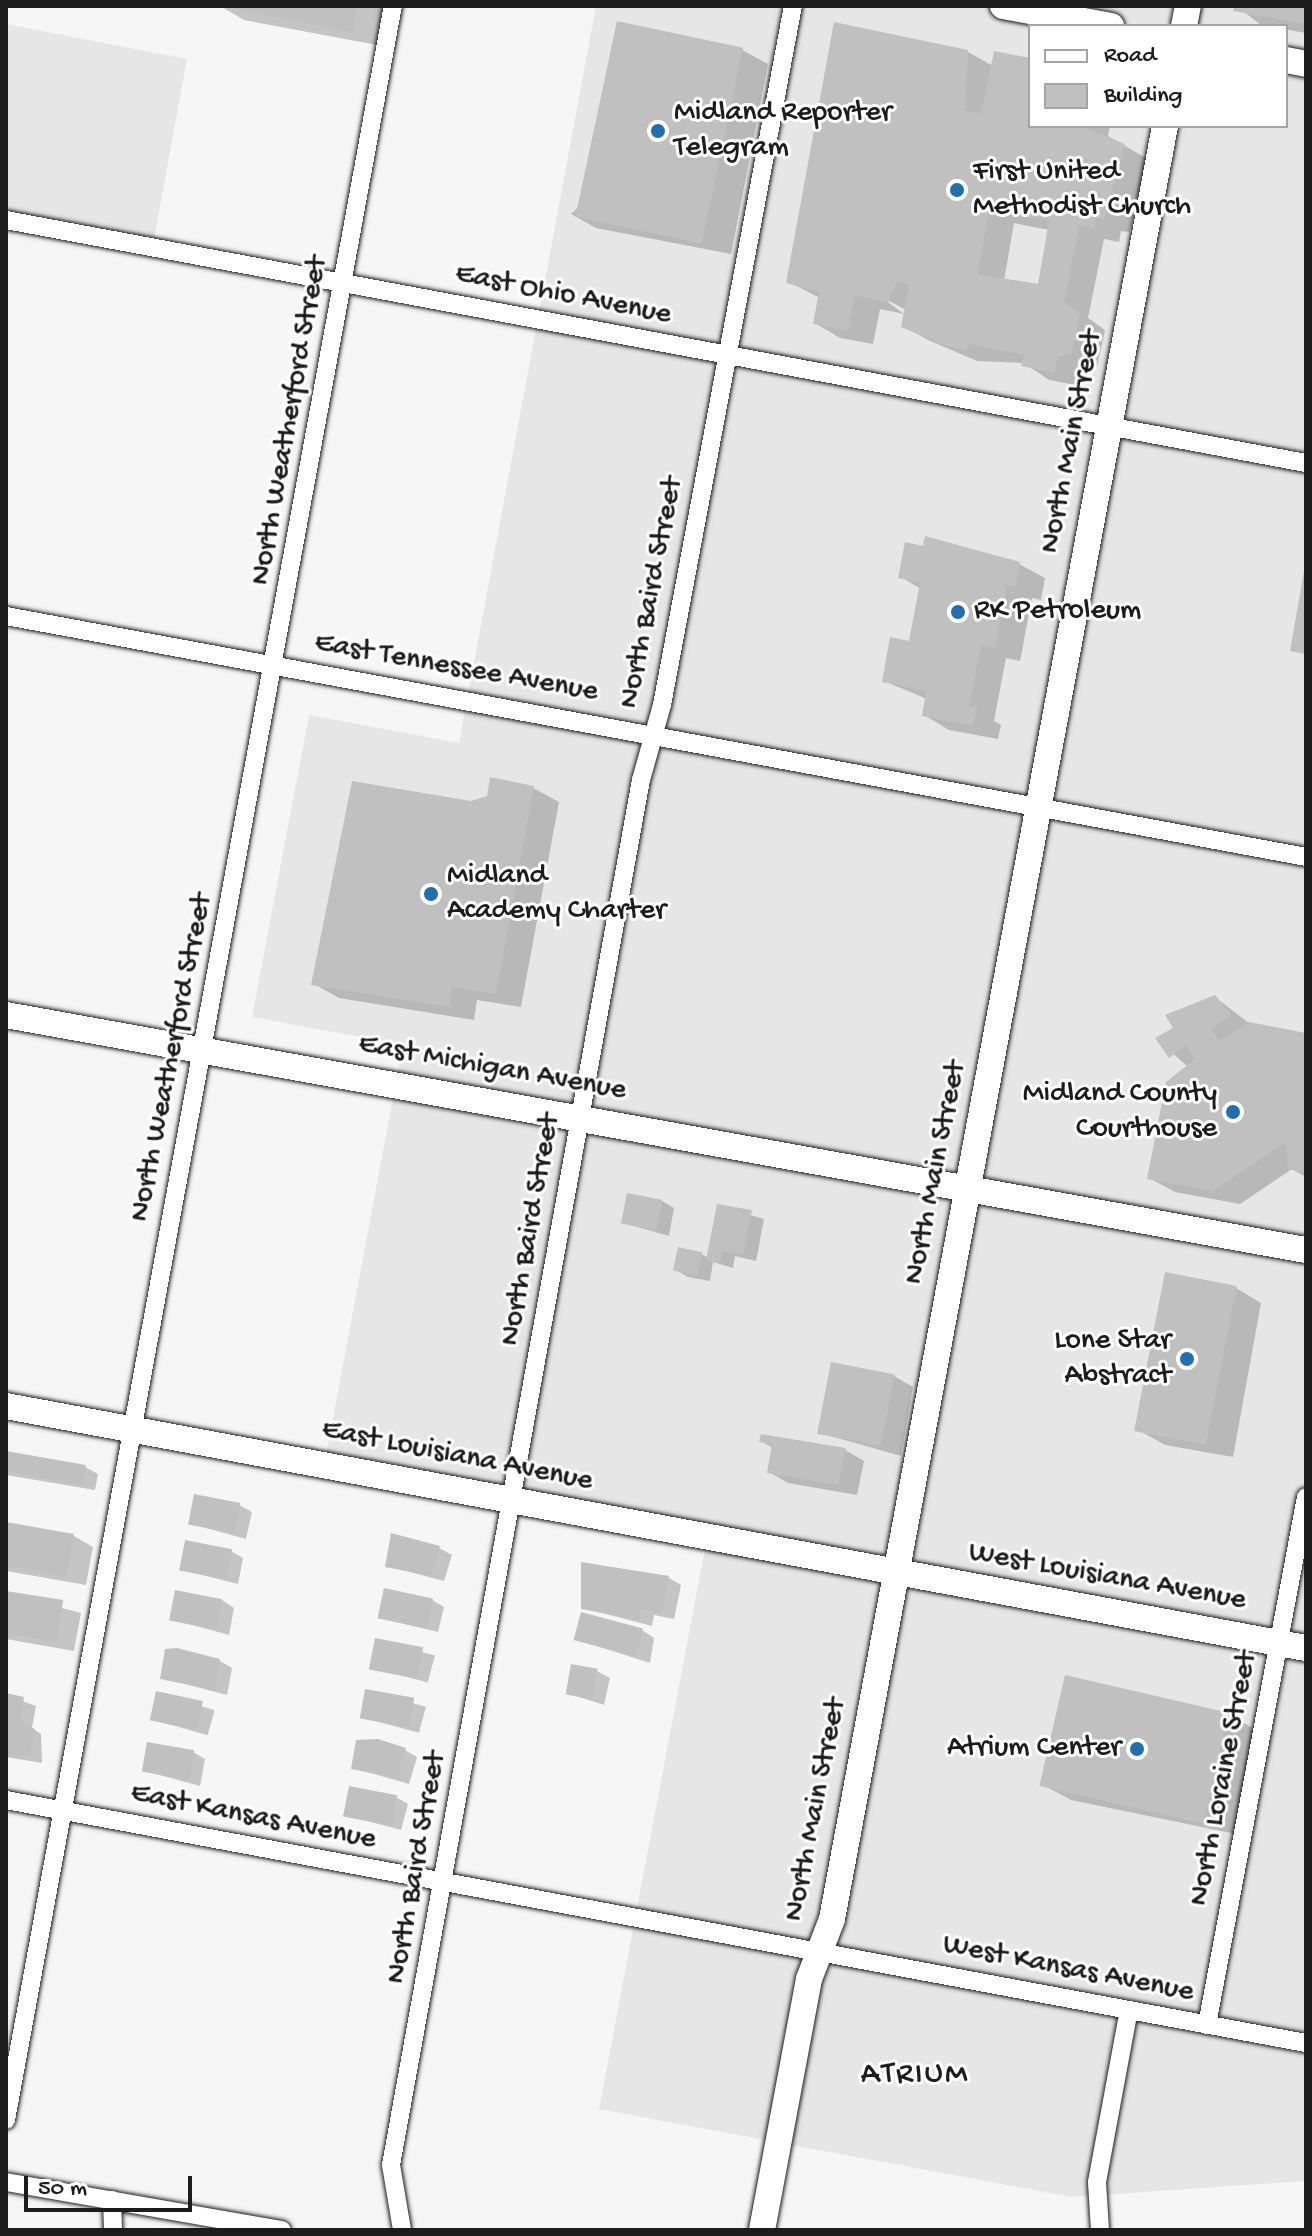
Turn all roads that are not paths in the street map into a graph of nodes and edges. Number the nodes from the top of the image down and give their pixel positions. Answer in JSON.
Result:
{"nodes":[{"id":1,"x":393,"y":6,"type":"edge"},
{"id":2,"x":793,"y":6,"type":"edge"},
{"id":3,"x":1003,"y":6,"type":"edge"},
{"id":4,"x":1100,"y":24,"type":"edge"},
{"id":5,"x":1165,"y":128,"type":"edge"},
{"id":6,"x":6,"y":220,"type":"edge"},
{"id":7,"x":346,"y":283,"type":"junction"},
{"id":8,"x":726,"y":355,"type":"junction"},
{"id":9,"x":1109,"y":427,"type":"junction"},
{"id":10,"x":1306,"y":463,"type":"edge"},
{"id":11,"x":6,"y":616,"type":"edge"},
{"id":12,"x":275,"y":665,"type":"junction"},
{"id":13,"x":653,"y":734,"type":"junction"},
{"id":14,"x":1036,"y":808,"type":"junction"},
{"id":15,"x":1306,"y":857,"type":"edge"},
{"id":16,"x":6,"y":1015,"type":"edge"},
{"id":17,"x":202,"y":1053,"type":"junction"},
{"id":18,"x":580,"y":1115,"type":"junction"},
{"id":19,"x":967,"y":1188,"type":"junction"},
{"id":20,"x":1306,"y":1250,"type":"edge"},
{"id":21,"x":6,"y":1406,"type":"edge"},
{"id":22,"x":132,"y":1429,"type":"junction"},
{"id":23,"x":1306,"y":1497,"type":"edge"},
{"id":24,"x":513,"y":1500,"type":"junction"},
{"id":25,"x":896,"y":1572,"type":"junction"},
{"id":26,"x":1279,"y":1642,"type":"junction"},
{"id":27,"x":1306,"y":1648,"type":"edge"},
{"id":28,"x":6,"y":1800,"type":"edge"},
{"id":29,"x":63,"y":1811,"type":"junction"},
{"id":30,"x":444,"y":1882,"type":"junction"},
{"id":31,"x":820,"y":1951,"type":"junction"},
{"id":32,"x":1129,"y":2010,"type":"junction"},
{"id":33,"x":1207,"y":2025,"type":"junction"},
{"id":34,"x":1306,"y":2043,"type":"edge"},
{"id":35,"x":6,"y":2120,"type":"edge"},
{"id":36,"x":6,"y":2182,"type":"edge"},
{"id":37,"x":112,"y":2200,"type":"junction"},
{"id":38,"x":113,"y":2230,"type":"edge"},
{"id":39,"x":282,"y":2230,"type":"edge"},
{"id":40,"x":402,"y":2230,"type":"edge"},
{"id":41,"x":762,"y":2230,"type":"edge"},
{"id":42,"x":1100,"y":2230,"type":"edge"}],
"edges":[{"from":1,"to":7,"type":"street","name":"North Weatherford Street"},
{"from":2,"to":8,"type":"street","name":"North Baird Street"},
{"from":3,"to":4,"type":"street"},
{"from":5,"to":9,"type":"street","name":"North Main Street"},
{"from":6,"to":7,"type":"street","name":"East Ohio Avenue"},
{"from":7,"to":8,"type":"street","name":"East Ohio Avenue"},
{"from":7,"to":12,"type":"street","name":"North Weatherford Street"},
{"from":8,"to":9,"type":"street","name":"East Ohio Avenue"},
{"from":8,"to":13,"type":"street","name":"North Baird Street"},
{"from":9,"to":10,"type":"street","name":"East Ohio Avenue"},
{"from":9,"to":14,"type":"street","name":"North Main Street"},
{"from":11,"to":12,"type":"street","name":"East Tennessee Avenue"},
{"from":12,"to":13,"type":"street","name":"East Tennessee Avenue"},
{"from":12,"to":17,"type":"street","name":"North Weatherford Street"},
{"from":13,"to":14,"type":"street","name":"East Tennessee Avenue"},
{"from":13,"to":18,"type":"street","name":"North Baird Street"},
{"from":14,"to":15,"type":"street","name":"East Tennessee Avenue"},
{"from":14,"to":19,"type":"street","name":"North Main Street"},
{"from":16,"to":17,"type":"street","name":"East Michigan Avenue"},
{"from":17,"to":18,"type":"street","name":"East Michigan Avenue"},
{"from":17,"to":22,"type":"street","name":"North Weatherford Street"},
{"from":18,"to":19,"type":"street","name":"East Michigan Avenue"},
{"from":18,"to":24,"type":"street","name":"North Baird Street"},
{"from":19,"to":20,"type":"street","name":"East Michigan Avenue"},
{"from":19,"to":25,"type":"street","name":"North Main Street"},
{"from":21,"to":22,"type":"street","name":"East Louisiana Avenue"},
{"from":22,"to":24,"type":"street","name":"East Louisiana Avenue"},
{"from":22,"to":29,"type":"street","name":"North Weatherford Street"},
{"from":23,"to":26,"type":"street","name":"North Loraine Street"},
{"from":24,"to":25,"type":"street","name":"East Louisiana Avenue"},
{"from":24,"to":30,"type":"street","name":"North Baird Street"},
{"from":25,"to":26,"type":"street","name":"West Louisiana Avenue"},
{"from":25,"to":31,"type":"street","name":"North Main Street"},
{"from":26,"to":27,"type":"street","name":"West Louisiana Avenue"},
{"from":26,"to":33,"type":"street","name":"North Loraine Street"},
{"from":28,"to":29,"type":"street","name":"East Kansas Avenue"},
{"from":29,"to":30,"type":"street","name":"East Kansas Avenue"},
{"from":29,"to":35,"type":"street","name":"North Weatherford Street"},
{"from":30,"to":31,"type":"street","name":"East Kansas Avenue"},
{"from":30,"to":40,"type":"street","name":"North Baird Street"},
{"from":31,"to":32,"type":"street","name":"West Kansas Avenue"},
{"from":31,"to":41,"type":"street","name":"North Main Street"},
{"from":32,"to":33,"type":"street","name":"West Kansas Avenue"},
{"from":32,"to":42,"type":"street"},
{"from":33,"to":34,"type":"street","name":"West Kansas Avenue"},
{"from":36,"to":37,"type":"street"},
{"from":37,"to":38,"type":"street"},
{"from":37,"to":39,"type":"street"}]}
